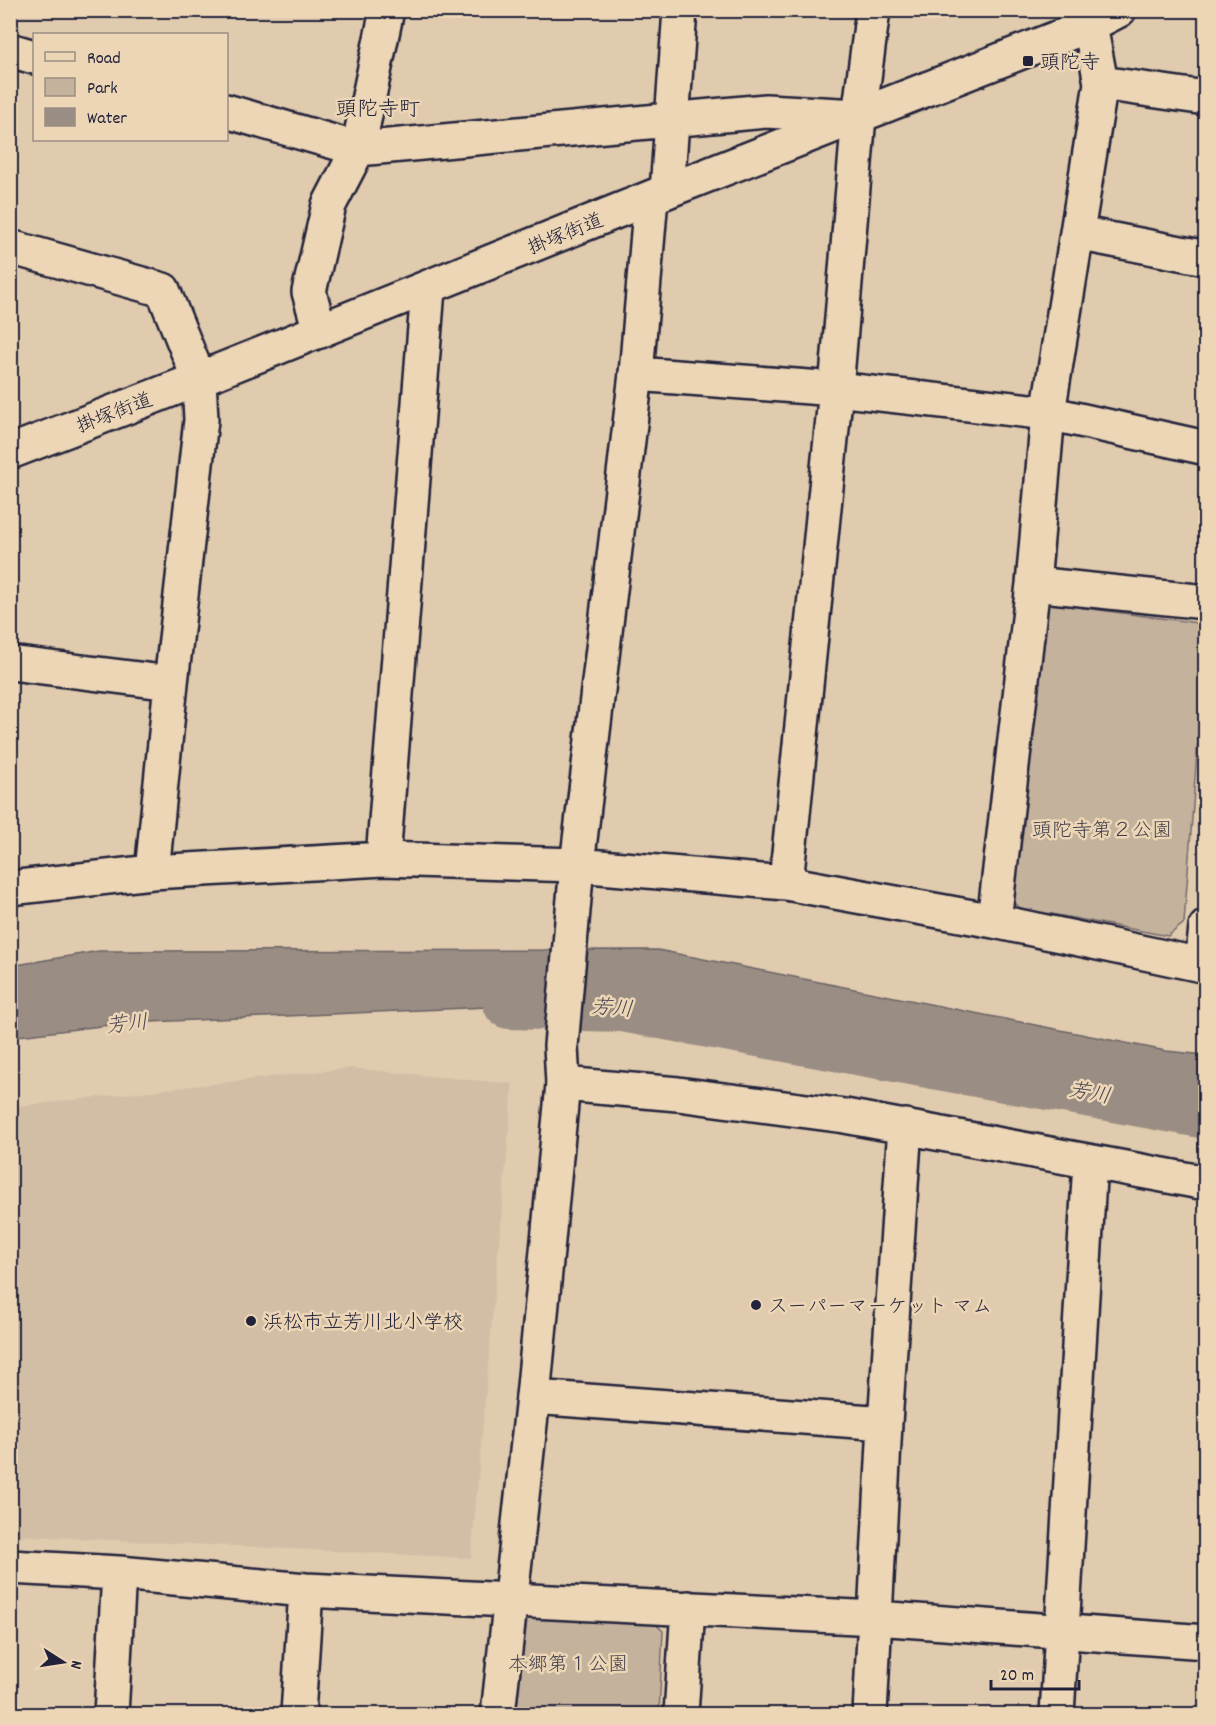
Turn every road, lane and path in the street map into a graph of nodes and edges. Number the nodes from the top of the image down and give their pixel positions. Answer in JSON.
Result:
{"nodes":[{"id":1,"x":387,"y":10,"type":"edge"},
{"id":2,"x":680,"y":10,"type":"edge"},
{"id":3,"x":873,"y":10,"type":"edge"},
{"id":4,"x":1119,"y":10,"type":"edge"},
{"id":5,"x":1090,"y":25,"type":"junction"},
{"id":6,"x":10,"y":50,"type":"edge"},
{"id":7,"x":33,"y":57,"type":"edge"},
{"id":8,"x":1101,"y":83,"type":"junction"},
{"id":9,"x":1206,"y":98,"type":"edge"},
{"id":10,"x":228,"y":112,"type":"edge"},
{"id":11,"x":860,"y":116,"type":"junction"},
{"id":12,"x":671,"y":120,"type":"junction"},
{"id":13,"x":358,"y":149,"type":"junction"},
{"id":14,"x":659,"y":194,"type":"junction"},
{"id":15,"x":1077,"y":233,"type":"junction"},
{"id":16,"x":10,"y":247,"type":"edge"},
{"id":17,"x":1206,"y":258,"type":"edge"},
{"id":18,"x":428,"y":289,"type":"junction"},
{"id":19,"x":320,"y":331,"type":"junction"},
{"id":20,"x":636,"y":374,"type":"junction"},
{"id":21,"x":199,"y":379,"type":"junction"},
{"id":22,"x":836,"y":389,"type":"junction"},
{"id":23,"x":1048,"y":413,"type":"junction"},
{"id":24,"x":1206,"y":448,"type":"edge"},
{"id":25,"x":10,"y":452,"type":"edge"},
{"id":26,"x":1033,"y":584,"type":"junction"},
{"id":27,"x":1206,"y":602,"type":"edge"},
{"id":28,"x":10,"y":663,"type":"edge"},
{"id":29,"x":171,"y":683,"type":"junction"},
{"id":30,"x":382,"y":859,"type":"junction"},
{"id":31,"x":152,"y":872,"type":"junction"},
{"id":32,"x":575,"y":881,"type":"junction"},
{"id":33,"x":786,"y":883,"type":"junction"},
{"id":34,"x":10,"y":888,"type":"edge"},
{"id":35,"x":994,"y":921,"type":"junction"},
{"id":36,"x":1206,"y":927,"type":"edge"},
{"id":37,"x":1204,"y":965,"type":"edge"},
{"id":38,"x":562,"y":1084,"type":"junction"},
{"id":39,"x":905,"y":1126,"type":"junction"},
{"id":40,"x":1090,"y":1162,"type":"junction"},
{"id":41,"x":1206,"y":1183,"type":"edge"},
{"id":42,"x":533,"y":1397,"type":"junction"},
{"id":43,"x":885,"y":1423,"type":"junction"},
{"id":44,"x":10,"y":1567,"type":"edge"},
{"id":45,"x":119,"y":1573,"type":"junction"},
{"id":46,"x":306,"y":1590,"type":"junction"},
{"id":47,"x":511,"y":1599,"type":"junction"},
{"id":48,"x":688,"y":1608,"type":"junction"},
{"id":49,"x":876,"y":1618,"type":"junction"},
{"id":50,"x":1063,"y":1632,"type":"junction"},
{"id":51,"x":1206,"y":1642,"type":"edge"},
{"id":52,"x":111,"y":1714,"type":"edge"},
{"id":53,"x":298,"y":1714,"type":"edge"},
{"id":54,"x":498,"y":1714,"type":"edge"},
{"id":55,"x":681,"y":1714,"type":"edge"},
{"id":56,"x":870,"y":1714,"type":"edge"},
{"id":57,"x":1057,"y":1714,"type":"edge"}],
"edges":[{"from":1,"to":13,"type":"main road"},
{"from":2,"to":12,"type":"main road"},
{"from":3,"to":11,"type":"main road"},
{"from":4,"to":5,"type":"main road","name":"掛塚街道"},
{"from":5,"to":8,"type":"main road"},
{"from":5,"to":11,"type":"main road","name":"掛塚街道"},
{"from":6,"to":7,"type":"main road"},
{"from":8,"to":9,"type":"main road"},
{"from":8,"to":15,"type":"main road"},
{"from":10,"to":13,"type":"main road"},
{"from":11,"to":12,"type":"main road"},
{"from":11,"to":14,"type":"main road","name":"掛塚街道"},
{"from":11,"to":22,"type":"main road"},
{"from":12,"to":13,"type":"main road"},
{"from":12,"to":14,"type":"main road"},
{"from":13,"to":19,"type":"main road"},
{"from":14,"to":18,"type":"main road","name":"掛塚街道"},
{"from":14,"to":20,"type":"main road"},
{"from":15,"to":17,"type":"main road"},
{"from":15,"to":23,"type":"main road"},
{"from":16,"to":21,"type":"main road"},
{"from":18,"to":19,"type":"main road","name":"掛塚街道"},
{"from":18,"to":30,"type":"main road"},
{"from":19,"to":21,"type":"main road","name":"掛塚街道"},
{"from":20,"to":22,"type":"main road"},
{"from":20,"to":32,"type":"main road"},
{"from":21,"to":25,"type":"main road","name":"掛塚街道"},
{"from":21,"to":29,"type":"main road"},
{"from":22,"to":23,"type":"main road"},
{"from":22,"to":33,"type":"main road"},
{"from":23,"to":24,"type":"main road"},
{"from":23,"to":26,"type":"main road"},
{"from":26,"to":27,"type":"main road"},
{"from":26,"to":35,"type":"main road"},
{"from":28,"to":29,"type":"main road"},
{"from":29,"to":31,"type":"main road"},
{"from":30,"to":31,"type":"main road"},
{"from":30,"to":32,"type":"main road"},
{"from":31,"to":34,"type":"main road"},
{"from":32,"to":33,"type":"main road"},
{"from":32,"to":38,"type":"main road"},
{"from":33,"to":35,"type":"main road"},
{"from":35,"to":37,"type":"main road"},
{"from":36,"to":37,"type":"main road"},
{"from":38,"to":39,"type":"main road"},
{"from":38,"to":42,"type":"main road"},
{"from":39,"to":40,"type":"main road"},
{"from":39,"to":43,"type":"main road"},
{"from":40,"to":41,"type":"main road"},
{"from":40,"to":50,"type":"main road"},
{"from":42,"to":43,"type":"main road"},
{"from":42,"to":47,"type":"main road"},
{"from":43,"to":49,"type":"main road"},
{"from":44,"to":45,"type":"main road"},
{"from":45,"to":46,"type":"main road"},
{"from":45,"to":52,"type":"main road"},
{"from":46,"to":47,"type":"main road"},
{"from":46,"to":53,"type":"main road"},
{"from":47,"to":48,"type":"main road"},
{"from":47,"to":54,"type":"main road"},
{"from":48,"to":49,"type":"main road"},
{"from":48,"to":55,"type":"main road"},
{"from":49,"to":50,"type":"main road"},
{"from":49,"to":56,"type":"main road"},
{"from":50,"to":51,"type":"main road"},
{"from":50,"to":57,"type":"main road"}]}
